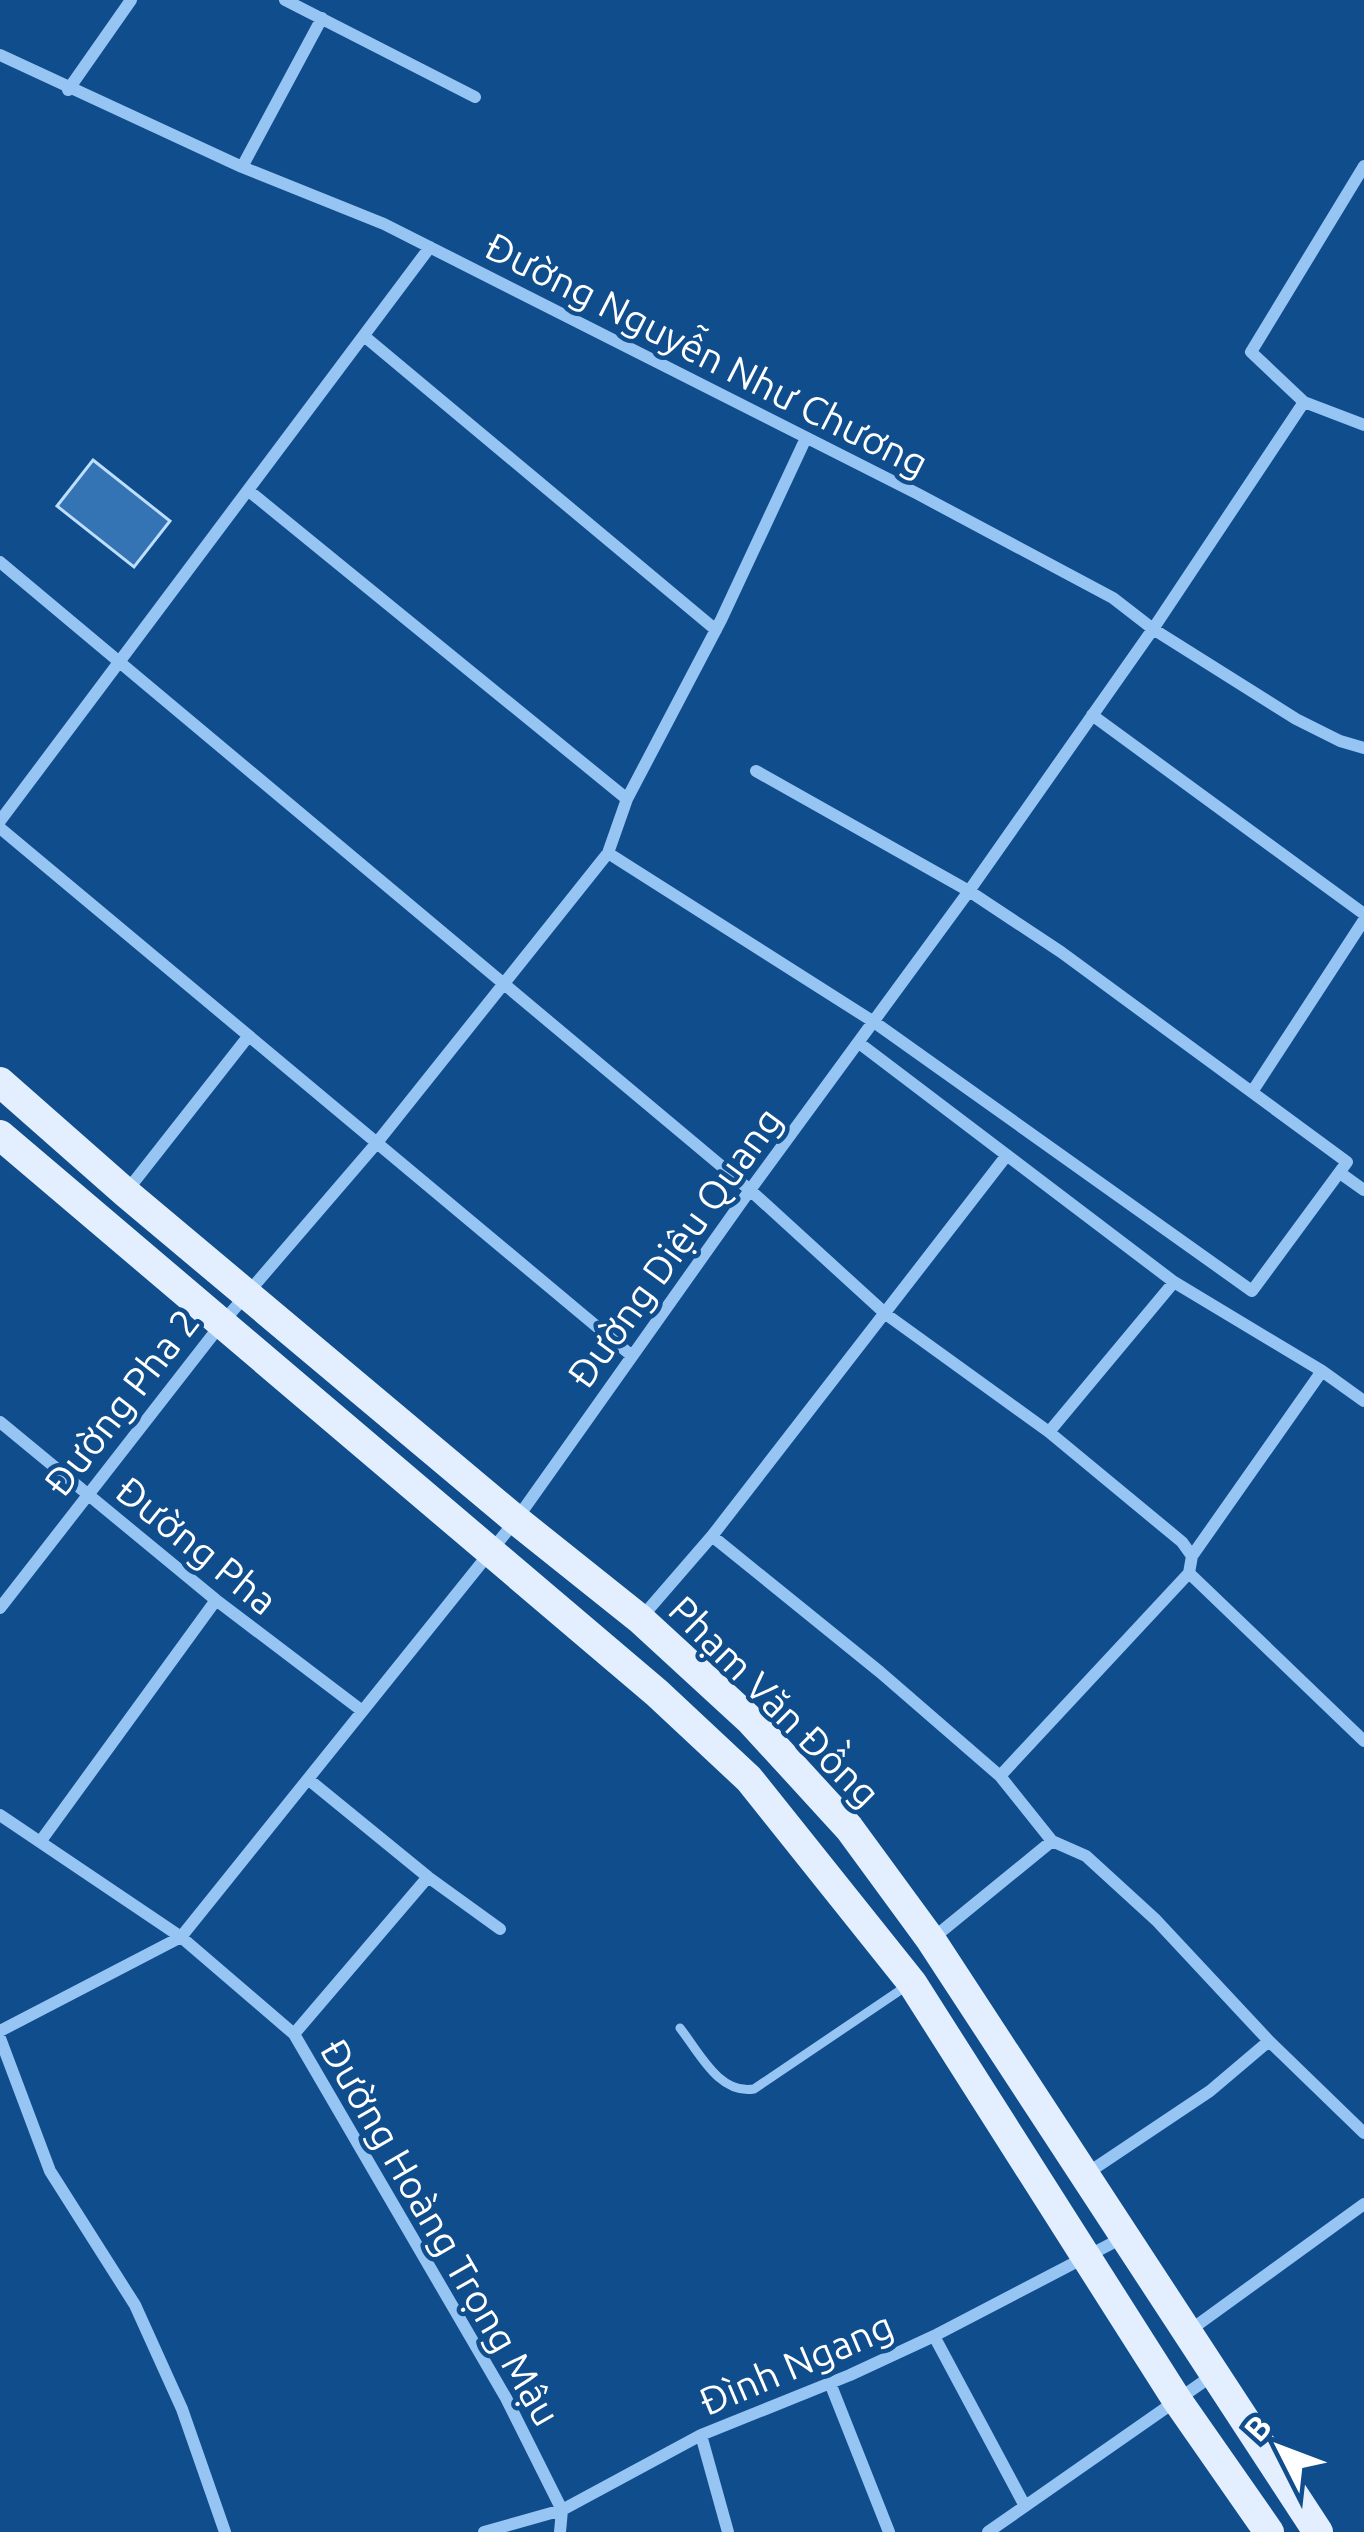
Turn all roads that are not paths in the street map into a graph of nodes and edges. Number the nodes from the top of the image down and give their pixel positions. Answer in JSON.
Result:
{"nodes":[{"id":1,"x":131,"y":0,"type":"edge"},
{"id":2,"x":285,"y":0,"type":"edge"},
{"id":3,"x":322,"y":19,"type":"junction"},
{"id":4,"x":0,"y":55,"type":"edge"},
{"id":5,"x":68,"y":90,"type":"junction"},
{"id":6,"x":475,"y":97,"type":"dead end"},
{"id":7,"x":1364,"y":166,"type":"edge"},
{"id":8,"x":242,"y":167,"type":"junction"},
{"id":9,"x":430,"y":248,"type":"junction"},
{"id":10,"x":364,"y":337,"type":"junction"},
{"id":11,"x":1304,"y":402,"type":"junction"},
{"id":12,"x":1364,"y":424,"type":"edge"},
{"id":13,"x":806,"y":438,"type":"junction"},
{"id":14,"x":249,"y":490,"type":"junction"},
{"id":15,"x":0,"y":562,"type":"edge"},
{"id":16,"x":1153,"y":629,"type":"junction"},
{"id":17,"x":716,"y":631,"type":"junction"},
{"id":18,"x":120,"y":663,"type":"junction"},
{"id":19,"x":1092,"y":715,"type":"junction"},
{"id":20,"x":1364,"y":748,"type":"edge"},
{"id":21,"x":756,"y":771,"type":"dead end"},
{"id":22,"x":627,"y":799,"type":"junction"},
{"id":23,"x":0,"y":825,"type":"edge"},
{"id":24,"x":608,"y":853,"type":"junction"},
{"id":25,"x":969,"y":891,"type":"junction"},
{"id":26,"x":1364,"y":917,"type":"edge"},
{"id":27,"x":503,"y":986,"type":"junction"},
{"id":28,"x":874,"y":1022,"type":"junction"},
{"id":29,"x":248,"y":1038,"type":"junction"},
{"id":30,"x":859,"y":1042,"type":"junction"},
{"id":31,"x":0,"y":1082,"type":"edge"},
{"id":32,"x":1252,"y":1093,"type":"junction"},
{"id":33,"x":0,"y":1135,"type":"edge"},
{"id":34,"x":375,"y":1145,"type":"junction"},
{"id":35,"x":1007,"y":1155,"type":"junction"},
{"id":36,"x":1340,"y":1173,"type":"junction"},
{"id":37,"x":749,"y":1190,"type":"junction"},
{"id":38,"x":1364,"y":1190,"type":"edge"},
{"id":39,"x":125,"y":1193,"type":"junction"},
{"id":40,"x":1174,"y":1282,"type":"junction"},
{"id":41,"x":248,"y":1292,"type":"junction"},
{"id":42,"x":886,"y":1315,"type":"junction"},
{"id":43,"x":223,"y":1323,"type":"junction"},
{"id":44,"x":632,"y":1357,"type":"junction"},
{"id":45,"x":1322,"y":1371,"type":"junction"},
{"id":46,"x":1364,"y":1401,"type":"edge"},
{"id":47,"x":0,"y":1422,"type":"edge"},
{"id":48,"x":1048,"y":1432,"type":"junction"},
{"id":49,"x":86,"y":1494,"type":"junction"},
{"id":50,"x":516,"y":1520,"type":"junction"},
{"id":51,"x":712,"y":1536,"type":"junction"},
{"id":52,"x":488,"y":1551,"type":"junction"},
{"id":53,"x":1192,"y":1556,"type":"junction"},
{"id":54,"x":1189,"y":1573,"type":"junction"},
{"id":55,"x":216,"y":1600,"type":"junction"},
{"id":56,"x":0,"y":1608,"type":"edge"},
{"id":57,"x":640,"y":1619,"type":"junction"},
{"id":58,"x":361,"y":1710,"type":"junction"},
{"id":59,"x":1364,"y":1741,"type":"edge"},
{"id":60,"x":1000,"y":1776,"type":"junction"},
{"id":61,"x":308,"y":1779,"type":"junction"},
{"id":62,"x":0,"y":1816,"type":"edge"},
{"id":63,"x":1052,"y":1841,"type":"junction"},
{"id":64,"x":40,"y":1842,"type":"junction"},
{"id":65,"x":428,"y":1877,"type":"junction"},
{"id":66,"x":500,"y":1929,"type":"dead end"},
{"id":67,"x":181,"y":1937,"type":"junction"},
{"id":68,"x":931,"y":1940,"type":"junction"},
{"id":69,"x":912,"y":1983,"type":"junction"},
{"id":70,"x":680,"y":2028,"type":"dead end"},
{"id":71,"x":0,"y":2034,"type":"edge"},
{"id":72,"x":294,"y":2034,"type":"junction"},
{"id":73,"x":1269,"y":2041,"type":"junction"},
{"id":74,"x":1364,"y":2133,"type":"edge"},
{"id":75,"x":1085,"y":2175,"type":"junction"},
{"id":76,"x":1364,"y":2204,"type":"edge"},
{"id":77,"x":1127,"y":2236,"type":"junction"},
{"id":78,"x":1088,"y":2256,"type":"junction"},
{"id":79,"x":1188,"y":2332,"type":"junction"},
{"id":80,"x":934,"y":2336,"type":"junction"},
{"id":81,"x":1214,"y":2374,"type":"junction"},
{"id":82,"x":830,"y":2383,"type":"junction"},
{"id":83,"x":1177,"y":2400,"type":"junction"},
{"id":84,"x":701,"y":2435,"type":"junction"},
{"id":85,"x":1025,"y":2506,"type":"junction"},
{"id":86,"x":562,"y":2510,"type":"junction"},
{"id":87,"x":225,"y":2532,"type":"edge"},
{"id":88,"x":484,"y":2532,"type":"edge"},
{"id":89,"x":560,"y":2532,"type":"edge"},
{"id":90,"x":728,"y":2532,"type":"edge"},
{"id":91,"x":889,"y":2532,"type":"edge"},
{"id":92,"x":988,"y":2532,"type":"edge"},
{"id":93,"x":1269,"y":2532,"type":"edge"},
{"id":94,"x":1318,"y":2532,"type":"edge"}],
"edges":[{"from":1,"to":5,"type":"street"},
{"from":2,"to":3,"type":"street"},
{"from":3,"to":6,"type":"street"},
{"from":3,"to":8,"type":"street"},
{"from":4,"to":5,"type":"street","name":"Đường Nguyễn Như Chương"},
{"from":5,"to":8,"type":"street","name":"Đường Nguyễn Như Chương"},
{"from":7,"to":11,"type":"street"},
{"from":8,"to":9,"type":"street","name":"Đường Nguyễn Như Chương"},
{"from":9,"to":10,"type":"street"},
{"from":9,"to":13,"type":"street","name":"Đường Nguyễn Như Chương"},
{"from":10,"to":14,"type":"street"},
{"from":10,"to":17,"type":"street"},
{"from":11,"to":12,"type":"street"},
{"from":11,"to":16,"type":"street","name":"Đường Diệu Quang"},
{"from":13,"to":16,"type":"street","name":"Đường Nguyễn Như Chương"},
{"from":13,"to":17,"type":"street","name":"Đường Pha 2"},
{"from":14,"to":18,"type":"street"},
{"from":14,"to":22,"type":"street"},
{"from":15,"to":18,"type":"street"},
{"from":16,"to":19,"type":"street","name":"Đường Diệu Quang"},
{"from":16,"to":20,"type":"street","name":"Đường Nguyễn Như Chương"},
{"from":17,"to":22,"type":"street","name":"Đường Pha 2"},
{"from":18,"to":23,"type":"street"},
{"from":18,"to":27,"type":"street"},
{"from":19,"to":25,"type":"street","name":"Đường Diệu Quang"},
{"from":19,"to":26,"type":"street"},
{"from":21,"to":25,"type":"street"},
{"from":22,"to":24,"type":"street","name":"Đường Pha 2"},
{"from":23,"to":29,"type":"street"},
{"from":24,"to":27,"type":"street","name":"Đường Pha 2"},
{"from":24,"to":28,"type":"street"},
{"from":25,"to":28,"type":"street","name":"Đường Diệu Quang"},
{"from":25,"to":32,"type":"street"},
{"from":26,"to":32,"type":"street"},
{"from":27,"to":34,"type":"street","name":"Đường Pha 2"},
{"from":27,"to":37,"type":"street"},
{"from":28,"to":30,"type":"street","name":"Đường Diệu Quang"},
{"from":28,"to":36,"type":"street"},
{"from":29,"to":34,"type":"street"},
{"from":29,"to":39,"type":"street"},
{"from":30,"to":35,"type":"street"},
{"from":30,"to":37,"type":"street","name":"Đường Diệu Quang"},
{"from":31,"to":39,"type":"main road","name":"Phạm Văn Đồng"},
{"from":32,"to":36,"type":"street"},
{"from":33,"to":43,"type":"main road","name":"Phạm Văn Đồng"},
{"from":34,"to":41,"type":"street","name":"Đường Pha 2"},
{"from":34,"to":44,"type":"street"},
{"from":35,"to":40,"type":"street"},
{"from":35,"to":42,"type":"street"},
{"from":36,"to":38,"type":"street"},
{"from":37,"to":42,"type":"street"},
{"from":37,"to":44,"type":"street","name":"Đường Diệu Quang"},
{"from":39,"to":41,"type":"main road","name":"Phạm Văn Đồng"},
{"from":40,"to":45,"type":"street"},
{"from":40,"to":48,"type":"street"},
{"from":41,"to":43,"type":"street","name":"Đường Pha 2"},
{"from":41,"to":50,"type":"main road","name":"Phạm Văn Đồng"},
{"from":42,"to":48,"type":"street"},
{"from":42,"to":51,"type":"street"},
{"from":43,"to":49,"type":"street","name":"Đường Pha 2"},
{"from":43,"to":52,"type":"main road","name":"Phạm Văn Đồng"},
{"from":44,"to":50,"type":"street","name":"Đường Diệu Quang"},
{"from":45,"to":46,"type":"street"},
{"from":45,"to":53,"type":"street"},
{"from":47,"to":49,"type":"street","name":"Đường Pha"},
{"from":48,"to":53,"type":"street"},
{"from":49,"to":55,"type":"street","name":"Đường Pha"},
{"from":49,"to":56,"type":"street","name":"Đường Pha 2"},
{"from":50,"to":52,"type":"street","name":"Đường Diệu Quang"},
{"from":50,"to":57,"type":"main road","name":"Phạm Văn Đồng"},
{"from":51,"to":57,"type":"street"},
{"from":51,"to":60,"type":"street"},
{"from":52,"to":58,"type":"street","name":"Đường Diệu Quang"},
{"from":52,"to":69,"type":"main road","name":"Phạm Văn Đồng"},
{"from":53,"to":54,"type":"street"},
{"from":54,"to":59,"type":"street"},
{"from":54,"to":60,"type":"street"},
{"from":55,"to":58,"type":"street","name":"Đường Pha"},
{"from":55,"to":64,"type":"street"},
{"from":57,"to":68,"type":"main road","name":"Phạm Văn Đồng"},
{"from":58,"to":61,"type":"street","name":"Đường Diệu Quang"},
{"from":60,"to":63,"type":"street"},
{"from":61,"to":65,"type":"street"},
{"from":61,"to":67,"type":"street","name":"Đường Diệu Quang"},
{"from":62,"to":64,"type":"street","name":"Đường Hoàng Trọng Mậu"},
{"from":63,"to":68,"type":"street"},
{"from":63,"to":73,"type":"street"},
{"from":64,"to":67,"type":"street","name":"Đường Hoàng Trọng Mậu"},
{"from":65,"to":66,"type":"street"},
{"from":65,"to":72,"type":"street"},
{"from":67,"to":71,"type":"street","name":"Đường Diệu Quang"},
{"from":67,"to":72,"type":"street","name":"Đường Hoàng Trọng Mậu"},
{"from":68,"to":75,"type":"main road","name":"Phạm Văn Đồng"},
{"from":69,"to":70,"type":"lane"},
{"from":69,"to":78,"type":"main road","name":"Phạm Văn Đồng"},
{"from":71,"to":87,"type":"street"},
{"from":72,"to":86,"type":"street","name":"Đường Hoàng Trọng Mậu"},
{"from":73,"to":74,"type":"street"},
{"from":73,"to":75,"type":"street"},
{"from":75,"to":77,"type":"main road","name":"Phạm Văn Đồng"},
{"from":76,"to":79,"type":"street"},
{"from":77,"to":78,"type":"street","name":"Đình Ngang"},
{"from":77,"to":79,"type":"main road","name":"Phạm Văn Đồng"},
{"from":78,"to":80,"type":"street","name":"Đình Ngang"},
{"from":78,"to":83,"type":"main road","name":"Phạm Văn Đồng"},
{"from":79,"to":81,"type":"main road","name":"Phạm Văn Đồng"},
{"from":80,"to":82,"type":"street","name":"Đình Ngang"},
{"from":80,"to":85,"type":"street"},
{"from":81,"to":83,"type":"street"},
{"from":81,"to":94,"type":"main road","name":"Phạm Văn Đồng"},
{"from":82,"to":84,"type":"street","name":"Đình Ngang"},
{"from":82,"to":91,"type":"street"},
{"from":83,"to":85,"type":"street"},
{"from":83,"to":93,"type":"main road","name":"Phạm Văn Đồng"},
{"from":84,"to":86,"type":"street","name":"Đình Ngang"},
{"from":84,"to":90,"type":"street"},
{"from":85,"to":92,"type":"street"},
{"from":86,"to":88,"type":"street","name":"Đình Ngang"},
{"from":86,"to":89,"type":"street"}]}
